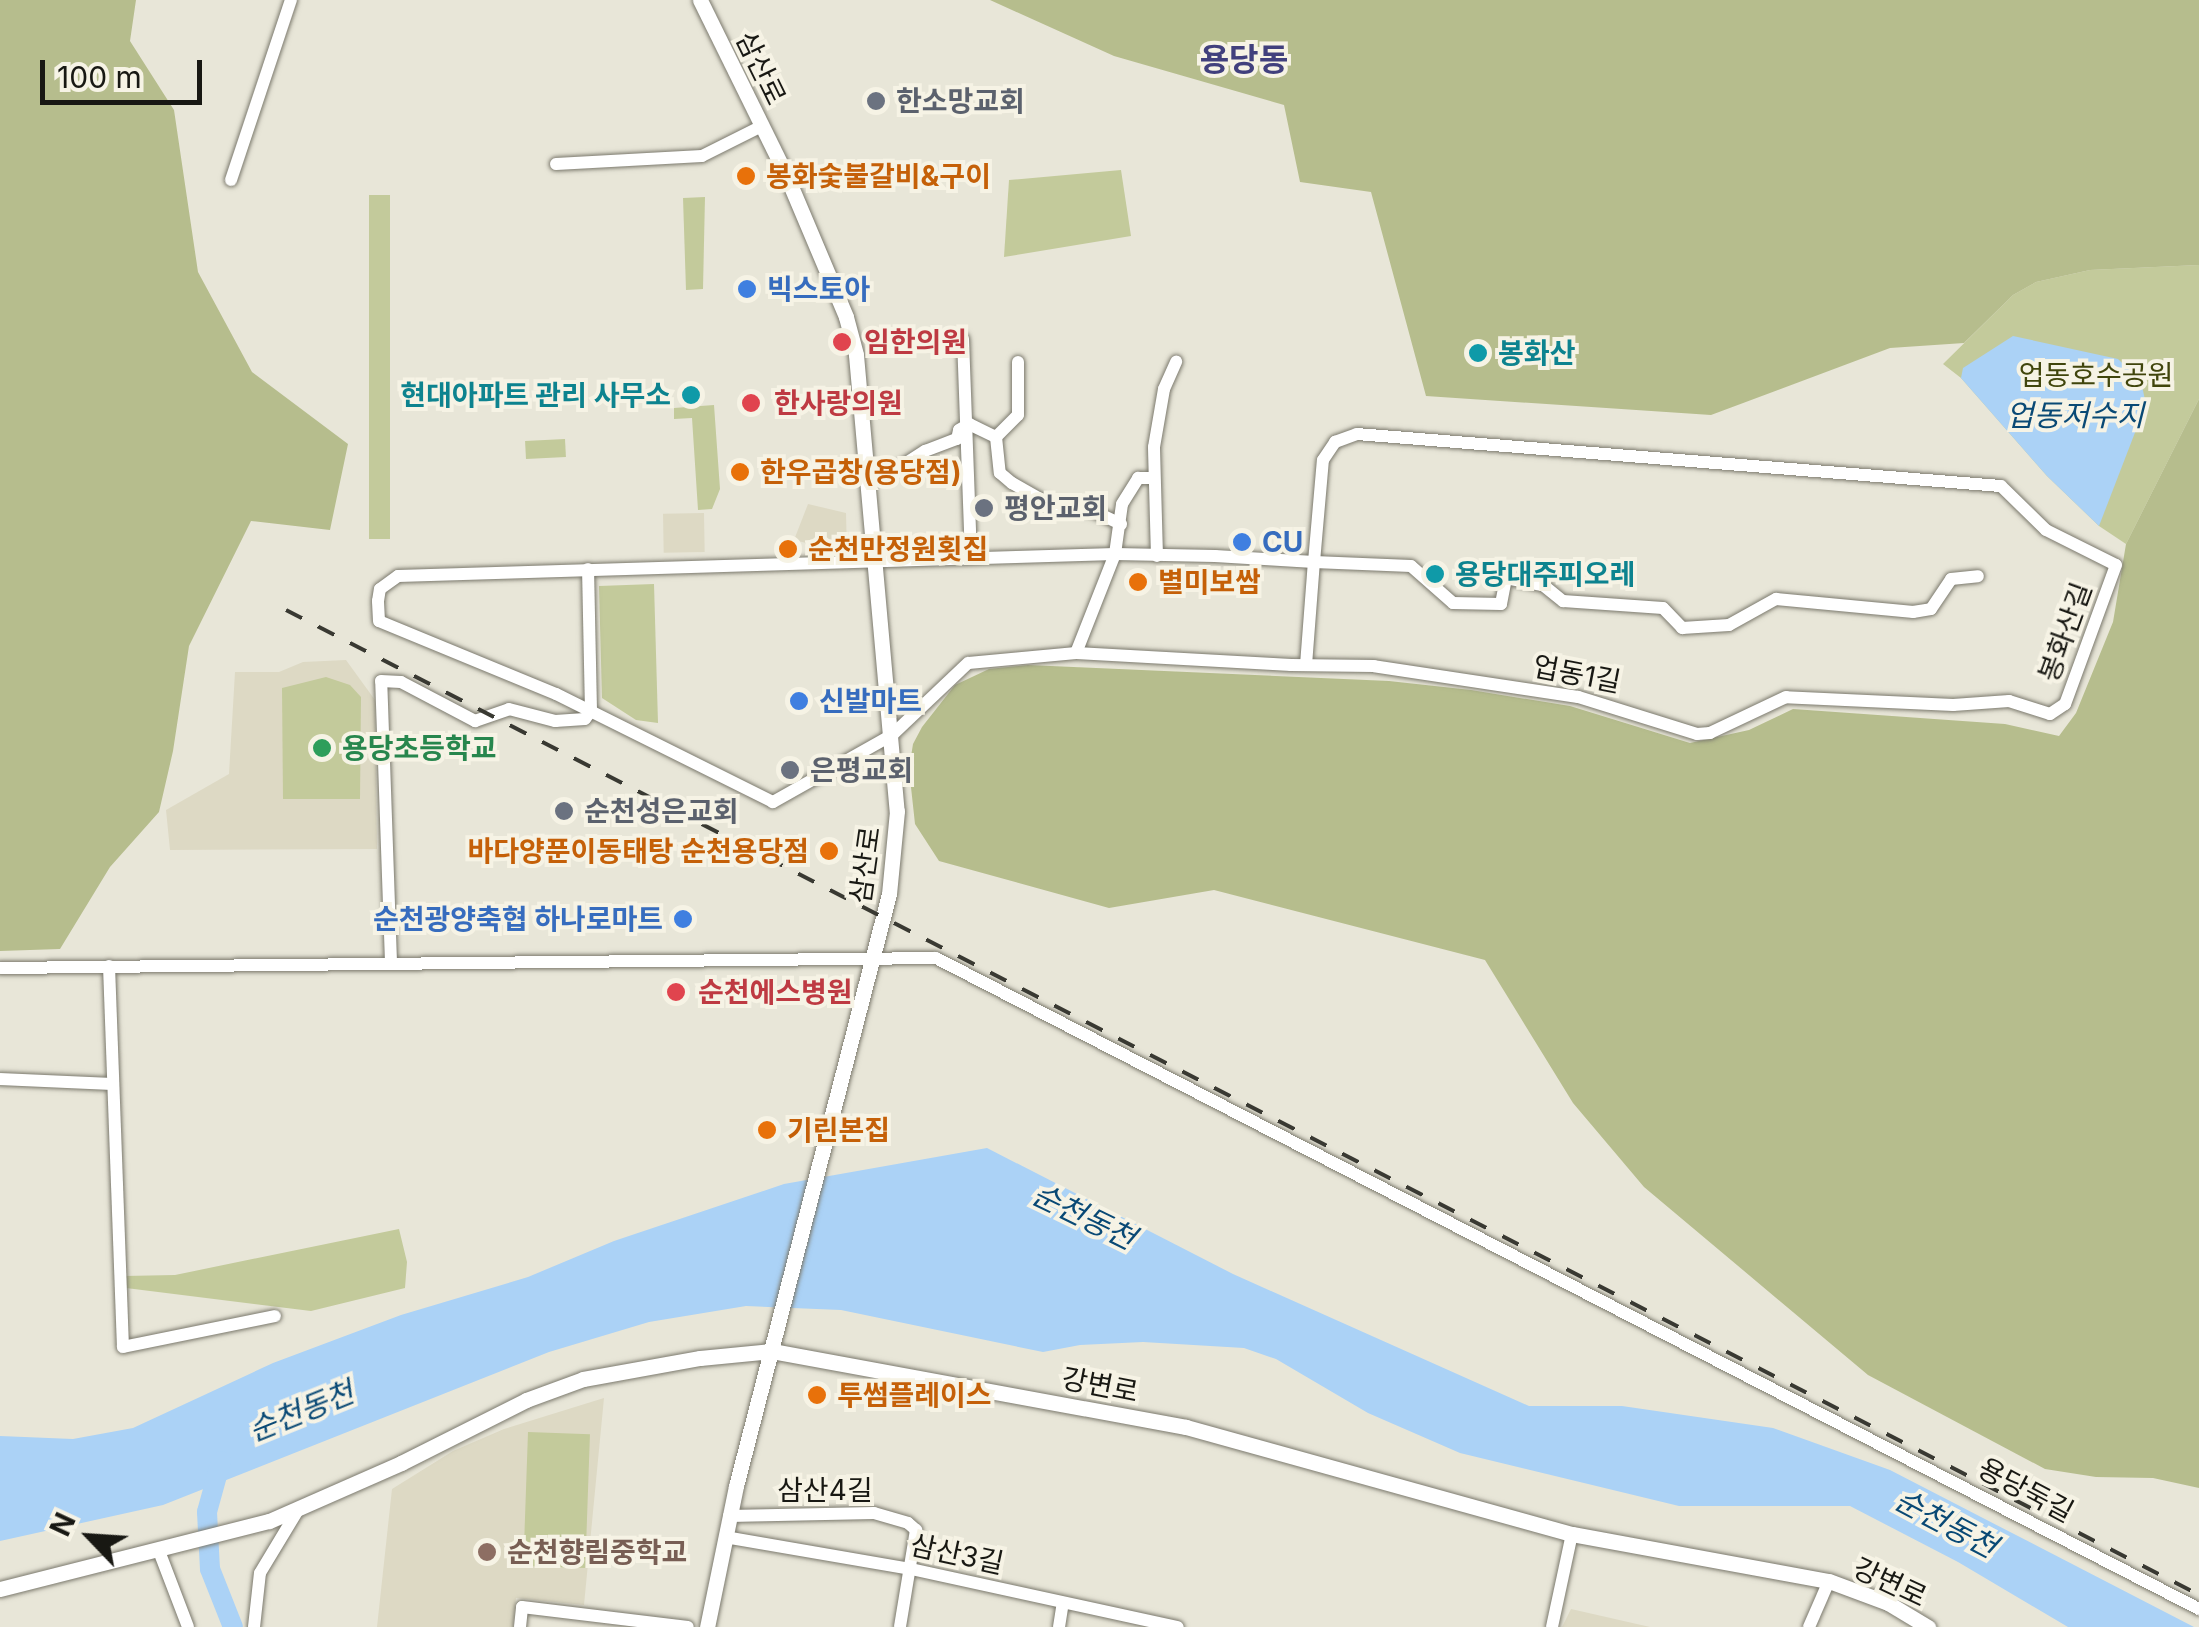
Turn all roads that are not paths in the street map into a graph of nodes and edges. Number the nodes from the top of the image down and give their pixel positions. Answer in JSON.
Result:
{"nodes":[{"id":1,"x":291,"y":0,"type":"edge"},
{"id":2,"x":700,"y":0,"type":"edge"},
{"id":3,"x":762,"y":126,"type":"junction"},
{"id":4,"x":556,"y":164,"type":"dead end"},
{"id":5,"x":231,"y":180,"type":"dead end"},
{"id":6,"x":964,"y":339,"type":"dead end"},
{"id":7,"x":1018,"y":362,"type":"dead end"},
{"id":8,"x":1176,"y":362,"type":"dead end"},
{"id":9,"x":966,"y":426,"type":"junction"},
{"id":10,"x":996,"y":438,"type":"junction"},
{"id":11,"x":867,"y":474,"type":"junction"},
{"id":12,"x":1154,"y":478,"type":"junction"},
{"id":13,"x":1121,"y":524,"type":"junction"},
{"id":14,"x":1115,"y":554,"type":"junction"},
{"id":15,"x":971,"y":556,"type":"junction"},
{"id":16,"x":1158,"y":556,"type":"junction"},
{"id":17,"x":878,"y":562,"type":"junction"},
{"id":18,"x":1314,"y":562,"type":"junction"},
{"id":19,"x":588,"y":569,"type":"junction"},
{"id":20,"x":1978,"y":576,"type":"dead end"},
{"id":21,"x":1076,"y":653,"type":"junction"},
{"id":22,"x":1306,"y":665,"type":"junction"},
{"id":23,"x":591,"y":711,"type":"junction"},
{"id":24,"x":2055,"y":713,"type":"joint"},
{"id":25,"x":892,"y":735,"type":"junction"},
{"id":26,"x":872,"y":960,"type":"junction"},
{"id":27,"x":390,"y":962,"type":"junction"},
{"id":28,"x":110,"y":966,"type":"junction"},
{"id":29,"x":0,"y":968,"type":"edge"},
{"id":30,"x":0,"y":1079,"type":"edge"},
{"id":31,"x":112,"y":1084,"type":"junction"},
{"id":32,"x":274,"y":1316,"type":"dead end"},
{"id":33,"x":772,"y":1351,"type":"junction"},
{"id":34,"x":298,"y":1510,"type":"junction"},
{"id":35,"x":729,"y":1516,"type":"junction"},
{"id":36,"x":1572,"y":1534,"type":"junction"},
{"id":37,"x":725,"y":1537,"type":"junction"},
{"id":38,"x":159,"y":1551,"type":"junction"},
{"id":39,"x":911,"y":1569,"type":"junction"},
{"id":40,"x":1828,"y":1582,"type":"junction"},
{"id":41,"x":0,"y":1589,"type":"edge"},
{"id":42,"x":1063,"y":1603,"type":"junction"},
{"id":43,"x":2199,"y":1609,"type":"edge"},
{"id":44,"x":188,"y":1627,"type":"edge"},
{"id":45,"x":254,"y":1627,"type":"edge"},
{"id":46,"x":520,"y":1627,"type":"edge"},
{"id":47,"x":688,"y":1627,"type":"edge"},
{"id":48,"x":707,"y":1627,"type":"edge"},
{"id":49,"x":900,"y":1627,"type":"edge"},
{"id":50,"x":1059,"y":1627,"type":"edge"},
{"id":51,"x":1178,"y":1627,"type":"edge"},
{"id":52,"x":1552,"y":1627,"type":"edge"},
{"id":53,"x":1810,"y":1627,"type":"edge"},
{"id":54,"x":1928,"y":1627,"type":"edge"}],
"edges":[{"from":1,"to":5,"type":"street"},
{"from":2,"to":3,"type":"main road","name":"삼산로"},
{"from":3,"to":4,"type":"street"},
{"from":3,"to":11,"type":"main road","name":"삼산로"},
{"from":6,"to":9,"type":"street"},
{"from":7,"to":10,"type":"street"},
{"from":8,"to":12,"type":"street"},
{"from":9,"to":10,"type":"street"},
{"from":9,"to":11,"type":"street"},
{"from":9,"to":15,"type":"street"},
{"from":10,"to":13,"type":"street"},
{"from":11,"to":17,"type":"main road","name":"삼산로"},
{"from":12,"to":13,"type":"street"},
{"from":12,"to":16,"type":"street"},
{"from":13,"to":14,"type":"street"},
{"from":14,"to":15,"type":"street"},
{"from":14,"to":16,"type":"street"},
{"from":14,"to":21,"type":"street"},
{"from":15,"to":17,"type":"street"},
{"from":16,"to":18,"type":"street"},
{"from":17,"to":19,"type":"street"},
{"from":17,"to":25,"type":"main road","name":"삼산로"},
{"from":18,"to":20,"type":"street"},
{"from":18,"to":22,"type":"street"},
{"from":18,"to":24,"type":"street","name":"봉화산길"},
{"from":19,"to":23,"type":"street"},
{"from":19,"to":23,"type":"street"},
{"from":21,"to":22,"type":"street","name":"업동1길"},
{"from":21,"to":25,"type":"street","name":"업동1길"},
{"from":22,"to":24,"type":"street","name":"업동1길"},
{"from":23,"to":25,"type":"street","name":"업동1길"},
{"from":23,"to":27,"type":"street"},
{"from":25,"to":26,"type":"main road","name":"삼산로"},
{"from":26,"to":27,"type":"street","name":"용당둑길"},
{"from":26,"to":33,"type":"main road","name":"삼산로"},
{"from":26,"to":43,"type":"street","name":"용당둑길"},
{"from":27,"to":28,"type":"street","name":"용당둑길"},
{"from":28,"to":29,"type":"street","name":"용당둑길"},
{"from":28,"to":31,"type":"street"},
{"from":30,"to":31,"type":"street"},
{"from":31,"to":32,"type":"street"},
{"from":33,"to":34,"type":"main road","name":"강변로"},
{"from":33,"to":35,"type":"main road"},
{"from":33,"to":36,"type":"main road","name":"강변로"},
{"from":34,"to":38,"type":"main road","name":"강변로"},
{"from":34,"to":45,"type":"street"},
{"from":35,"to":37,"type":"main road"},
{"from":35,"to":39,"type":"street","name":"삼산4길"},
{"from":36,"to":40,"type":"main road","name":"강변로"},
{"from":36,"to":52,"type":"street"},
{"from":37,"to":39,"type":"street","name":"삼산3길"},
{"from":37,"to":48,"type":"main road"},
{"from":38,"to":41,"type":"main road"},
{"from":38,"to":44,"type":"street"},
{"from":39,"to":42,"type":"street","name":"삼산3길"},
{"from":39,"to":49,"type":"street"},
{"from":40,"to":53,"type":"street"},
{"from":40,"to":54,"type":"main road","name":"강변로"},
{"from":42,"to":50,"type":"street"},
{"from":42,"to":51,"type":"street","name":"삼산3길"},
{"from":46,"to":47,"type":"street"}]}
